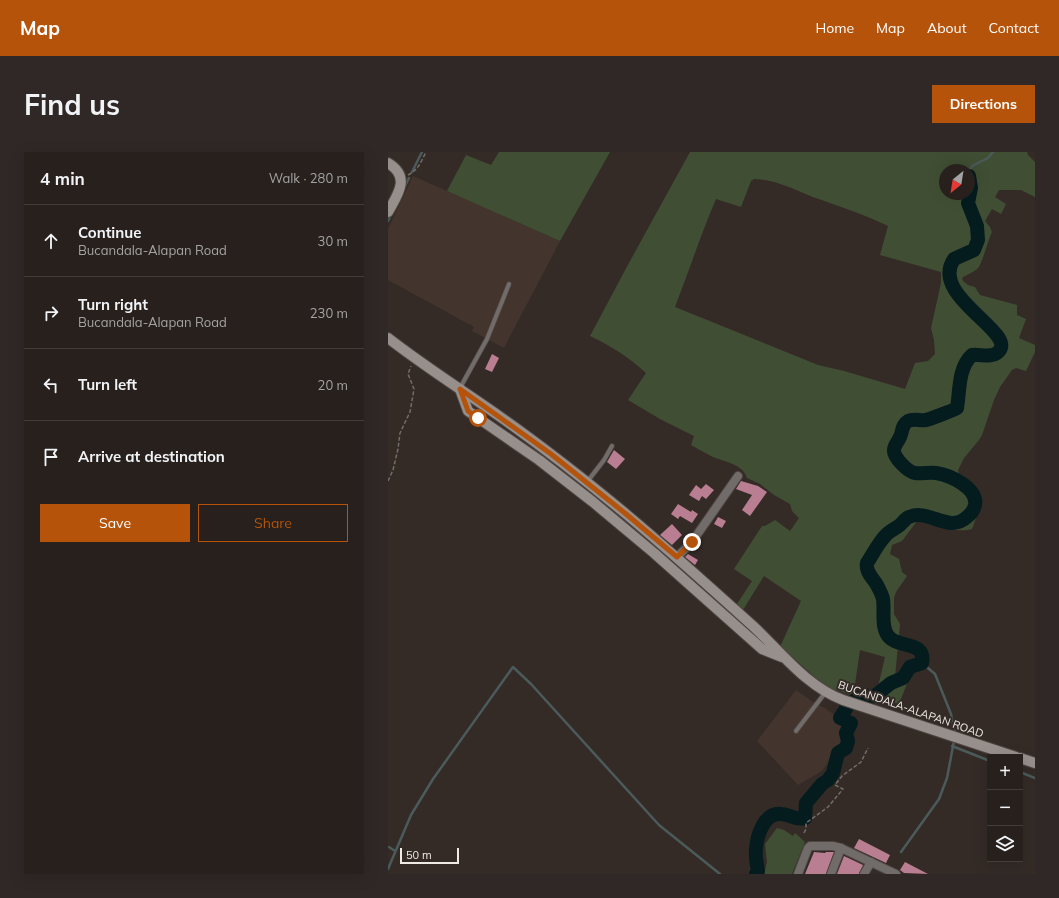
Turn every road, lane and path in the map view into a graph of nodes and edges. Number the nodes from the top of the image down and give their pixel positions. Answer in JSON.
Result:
{"nodes":[{"id":1,"x":426,"y":152,"type":"edge"},
{"id":2,"x":388,"y":163,"type":"edge"},
{"id":3,"x":401,"y":180,"type":"junction"},
{"id":4,"x":388,"y":212,"type":"edge"},
{"id":5,"x":509,"y":284,"type":"dead end"},
{"id":6,"x":388,"y":338,"type":"edge"},
{"id":7,"x":416,"y":359,"type":"junction"},
{"id":8,"x":460,"y":389,"type":"junction"},
{"id":9,"x":612,"y":446,"type":"dead end"},
{"id":10,"x":738,"y":476,"type":"dead end"},
{"id":11,"x":388,"y":481,"type":"edge"},
{"id":12,"x":587,"y":482,"type":"junction"},
{"id":13,"x":677,"y":557,"type":"junction"},
{"id":14,"x":785,"y":657,"type":"junction"},
{"id":15,"x":825,"y":693,"type":"junction"},
{"id":16,"x":796,"y":731,"type":"dead end"},
{"id":17,"x":868,"y":748,"type":"dead end"},
{"id":18,"x":1007,"y":754,"type":"edge"},
{"id":19,"x":1023,"y":759,"type":"edge"},
{"id":20,"x":1035,"y":763,"type":"edge"},
{"id":21,"x":804,"y":833,"type":"dead end"},
{"id":22,"x":841,"y":848,"type":"junction"},
{"id":23,"x":871,"y":862,"type":"junction"},
{"id":24,"x":798,"y":874,"type":"edge"},
{"id":25,"x":830,"y":874,"type":"edge"},
{"id":26,"x":864,"y":874,"type":"edge"},
{"id":27,"x":896,"y":874,"type":"edge"}],
"edges":[{"from":1,"to":3,"type":"path"},
{"from":2,"to":3,"type":"main road"},
{"from":3,"to":4,"type":"main road"},
{"from":5,"to":8,"type":"lane"},
{"from":6,"to":7,"type":"main road","name":"BUCANDALA-ALAPAN ROAD"},
{"from":7,"to":8,"type":"main road","name":"BUCANDALA-ALAPAN ROAD"},
{"from":7,"to":11,"type":"path"},
{"from":8,"to":12,"type":"main road","name":"BUCANDALA-ALAPAN ROAD"},
{"from":8,"to":14,"type":"main road","name":"BUCANDALA-ALAPAN ROAD"},
{"from":9,"to":12,"type":"lane"},
{"from":10,"to":13,"type":"street"},
{"from":12,"to":13,"type":"main road","name":"BUCANDALA-ALAPAN ROAD"},
{"from":13,"to":14,"type":"main road","name":"BUCANDALA-ALAPAN ROAD"},
{"from":14,"to":15,"type":"main road","name":"BUCANDALA-ALAPAN ROAD"},
{"from":15,"to":16,"type":"lane"},
{"from":15,"to":18,"type":"main road","name":"BUCANDALA-ALAPAN ROAD"},
{"from":17,"to":21,"type":"path"},
{"from":19,"to":20,"type":"main road"},
{"from":22,"to":23,"type":"street"},
{"from":22,"to":24,"type":"street"},
{"from":22,"to":25,"type":"street"},
{"from":23,"to":26,"type":"street"},
{"from":23,"to":27,"type":"street"}]}
